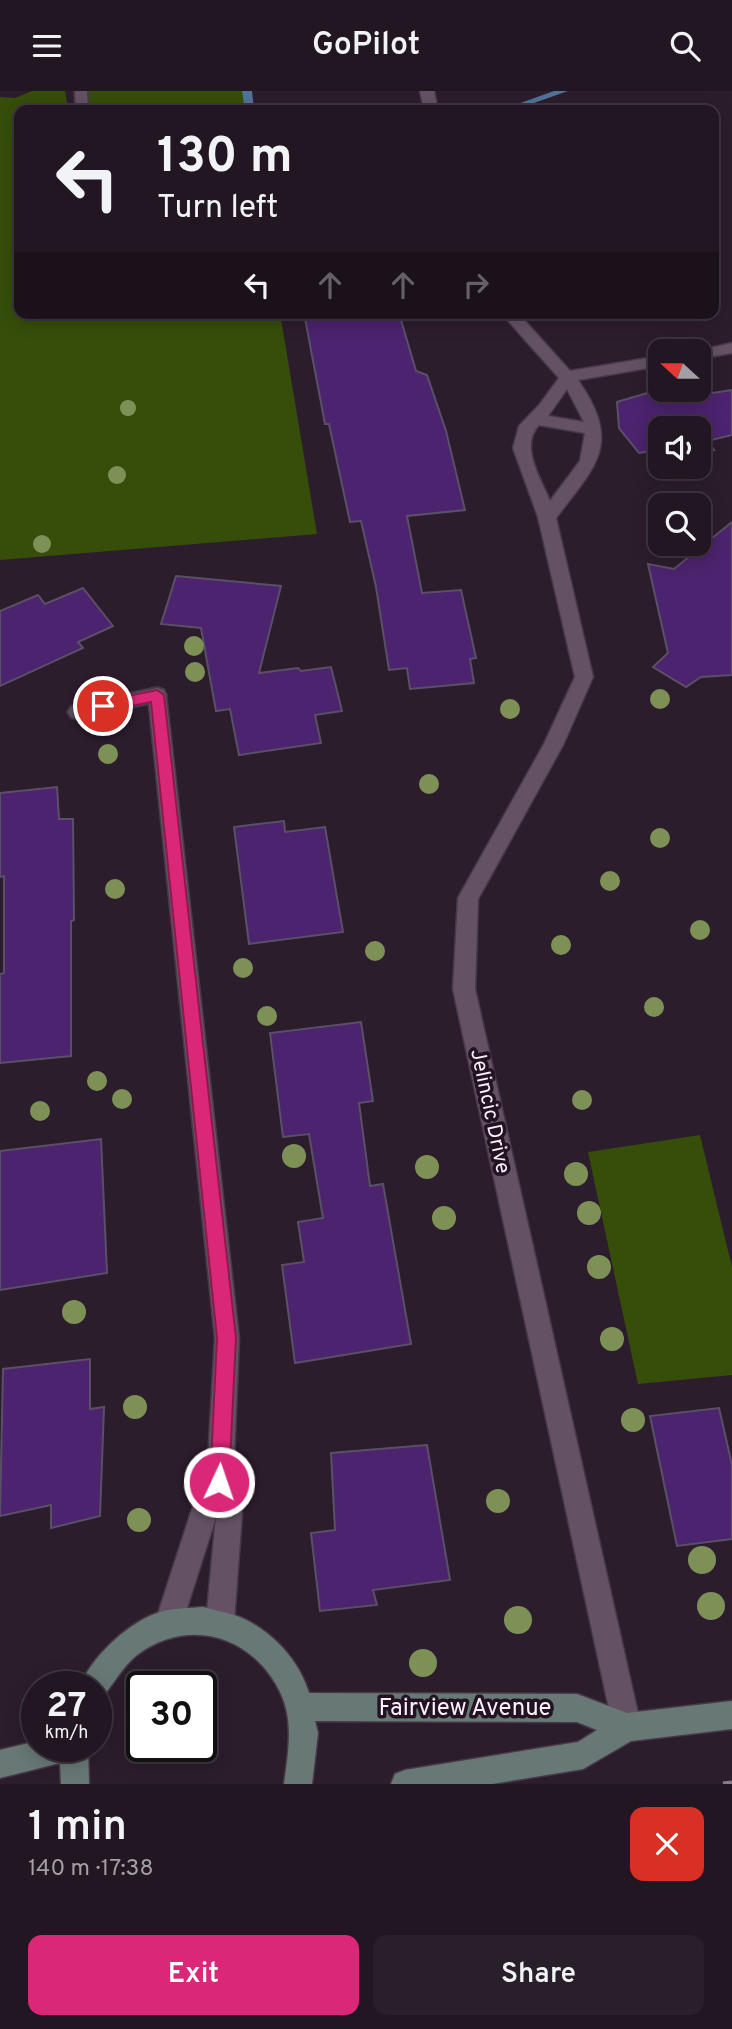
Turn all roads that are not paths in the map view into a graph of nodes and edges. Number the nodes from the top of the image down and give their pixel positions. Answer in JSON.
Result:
{"nodes":[{"id":1,"x":515,"y":319,"type":"edge"},
{"id":2,"x":732,"y":348,"type":"edge"},
{"id":3,"x":711,"y":352,"type":"edge"},
{"id":4,"x":648,"y":363,"type":"edge"},
{"id":5,"x":568,"y":376,"type":"junction"},
{"id":6,"x":535,"y":419,"type":"junction"},
{"id":7,"x":592,"y":429,"type":"junction"},
{"id":8,"x":547,"y":517,"type":"junction"},
{"id":9,"x":157,"y":695,"type":"joint"},
{"id":10,"x":76,"y":712,"type":"dead end"},
{"id":11,"x":219,"y":1482,"type":"junction"},
{"id":12,"x":220,"y":1622,"type":"junction"},
{"id":13,"x":169,"y":1623,"type":"junction"},
{"id":14,"x":102,"y":1671,"type":"edge"},
{"id":15,"x":300,"y":1707,"type":"junction"},
{"id":16,"x":732,"y":1715,"type":"edge"},
{"id":17,"x":627,"y":1727,"type":"junction"},
{"id":18,"x":21,"y":1759,"type":"edge"},
{"id":19,"x":74,"y":1762,"type":"edge"},
{"id":20,"x":0,"y":1764,"type":"edge"},
{"id":21,"x":451,"y":1781,"type":"edge"},
{"id":22,"x":75,"y":1784,"type":"edge"},
{"id":23,"x":298,"y":1784,"type":"edge"},
{"id":24,"x":405,"y":1784,"type":"edge"}],
"edges":[{"from":1,"to":5,"type":"street"},
{"from":2,"to":3,"type":"street"},
{"from":4,"to":5,"type":"street"},
{"from":5,"to":6,"type":"street","name":"Jelincic Drive"},
{"from":5,"to":7,"type":"street"},
{"from":6,"to":7,"type":"street"},
{"from":6,"to":8,"type":"street","name":"Jelincic Drive"},
{"from":7,"to":8,"type":"street"},
{"from":8,"to":17,"type":"street","name":"Jelincic Drive"},
{"from":9,"to":10,"type":"lane"},
{"from":9,"to":11,"type":"street"},
{"from":11,"to":12,"type":"street"},
{"from":11,"to":13,"type":"street"},
{"from":12,"to":13,"type":"main road"},
{"from":12,"to":15,"type":"main road"},
{"from":13,"to":14,"type":"main road"},
{"from":15,"to":17,"type":"main road","name":"Fairview Avenue"},
{"from":15,"to":23,"type":"main road"},
{"from":16,"to":17,"type":"main road","name":"Fairview Avenue"},
{"from":17,"to":21,"type":"main road","name":"Fairview Avenue"},
{"from":18,"to":20,"type":"main road"},
{"from":19,"to":22,"type":"main road"},
{"from":21,"to":24,"type":"main road","name":"Fairview Avenue"}]}
